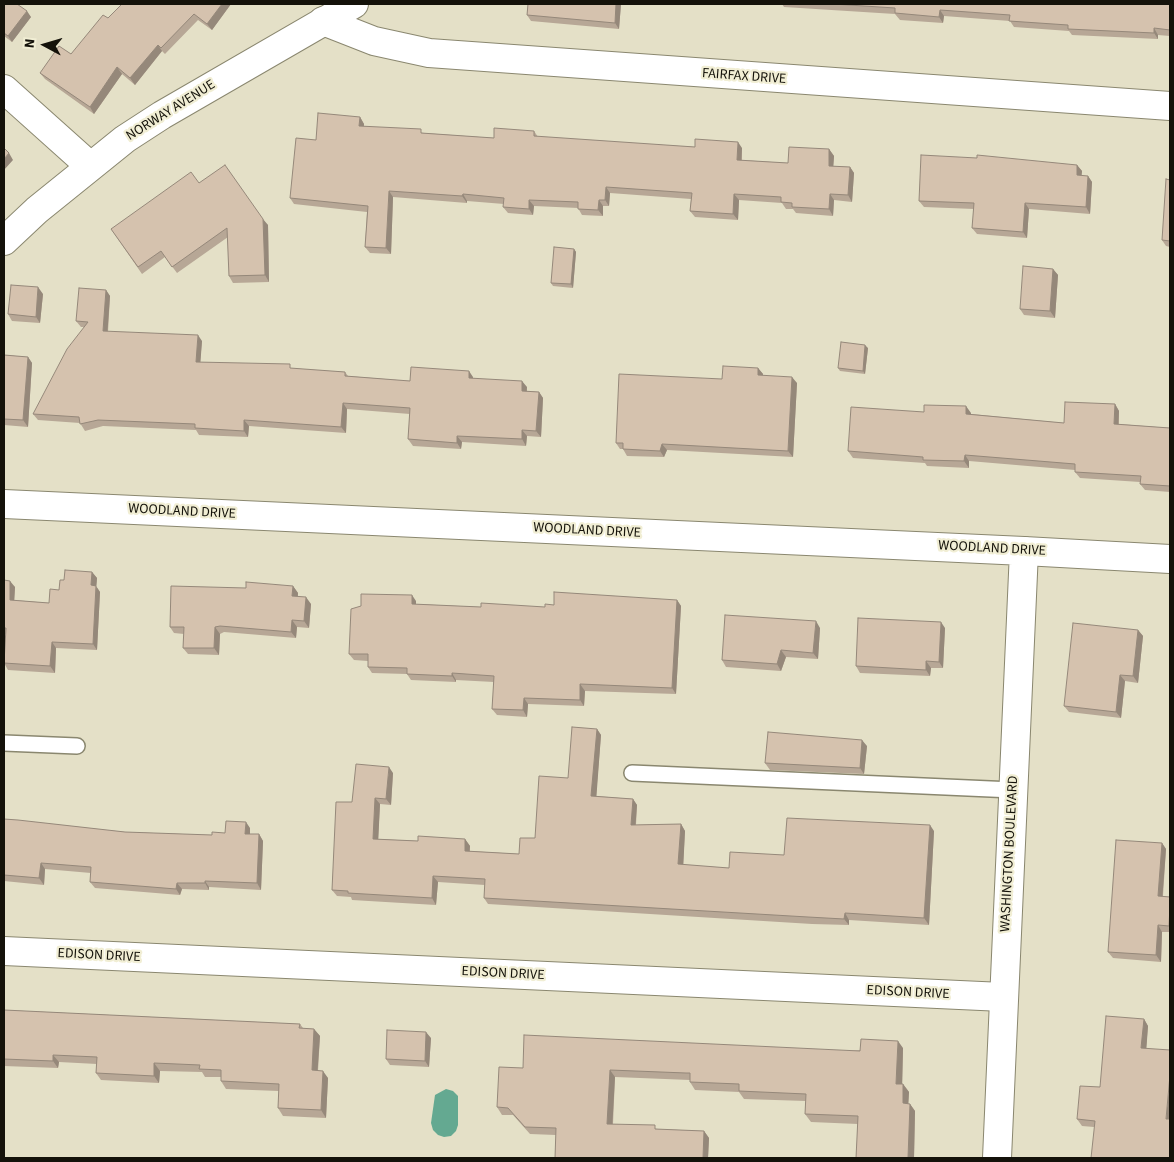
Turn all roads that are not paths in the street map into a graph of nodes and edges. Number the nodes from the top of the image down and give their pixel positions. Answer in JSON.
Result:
{"nodes":[{"id":1,"x":354,"y":4,"type":"edge"},
{"id":2,"x":324,"y":21,"type":"junction"},
{"id":3,"x":4,"y":88,"type":"edge"},
{"id":4,"x":1170,"y":106,"type":"edge"},
{"id":5,"x":90,"y":166,"type":"junction"},
{"id":6,"x":4,"y":242,"type":"edge"},
{"id":7,"x":4,"y":504,"type":"edge"},
{"id":8,"x":1024,"y":551,"type":"junction"},
{"id":9,"x":1170,"y":560,"type":"edge"},
{"id":10,"x":4,"y":743,"type":"edge"},
{"id":11,"x":77,"y":746,"type":"dead end"},
{"id":12,"x":632,"y":773,"type":"dead end"},
{"id":13,"x":1013,"y":790,"type":"junction"},
{"id":14,"x":4,"y":952,"type":"edge"},
{"id":15,"x":1003,"y":997,"type":"junction"},
{"id":16,"x":997,"y":1158,"type":"edge"}],
"edges":[{"from":1,"to":2,"type":"street","name":"NORWAY AVENUE"},
{"from":2,"to":4,"type":"street","name":"FAIRFAX DRIVE"},
{"from":2,"to":5,"type":"street","name":"NORWAY AVENUE"},
{"from":3,"to":5,"type":"street"},
{"from":5,"to":6,"type":"street","name":"NORWAY AVENUE"},
{"from":7,"to":8,"type":"street","name":"WOODLAND DRIVE"},
{"from":8,"to":9,"type":"street","name":"WOODLAND DRIVE"},
{"from":8,"to":13,"type":"street","name":"WASHINGTON BOULEVARD"},
{"from":10,"to":11,"type":"lane"},
{"from":12,"to":13,"type":"lane"},
{"from":13,"to":15,"type":"street","name":"WASHINGTON BOULEVARD"},
{"from":14,"to":15,"type":"street","name":"EDISON DRIVE"},
{"from":15,"to":16,"type":"street","name":"WASHINGTON BOULEVARD"}]}
